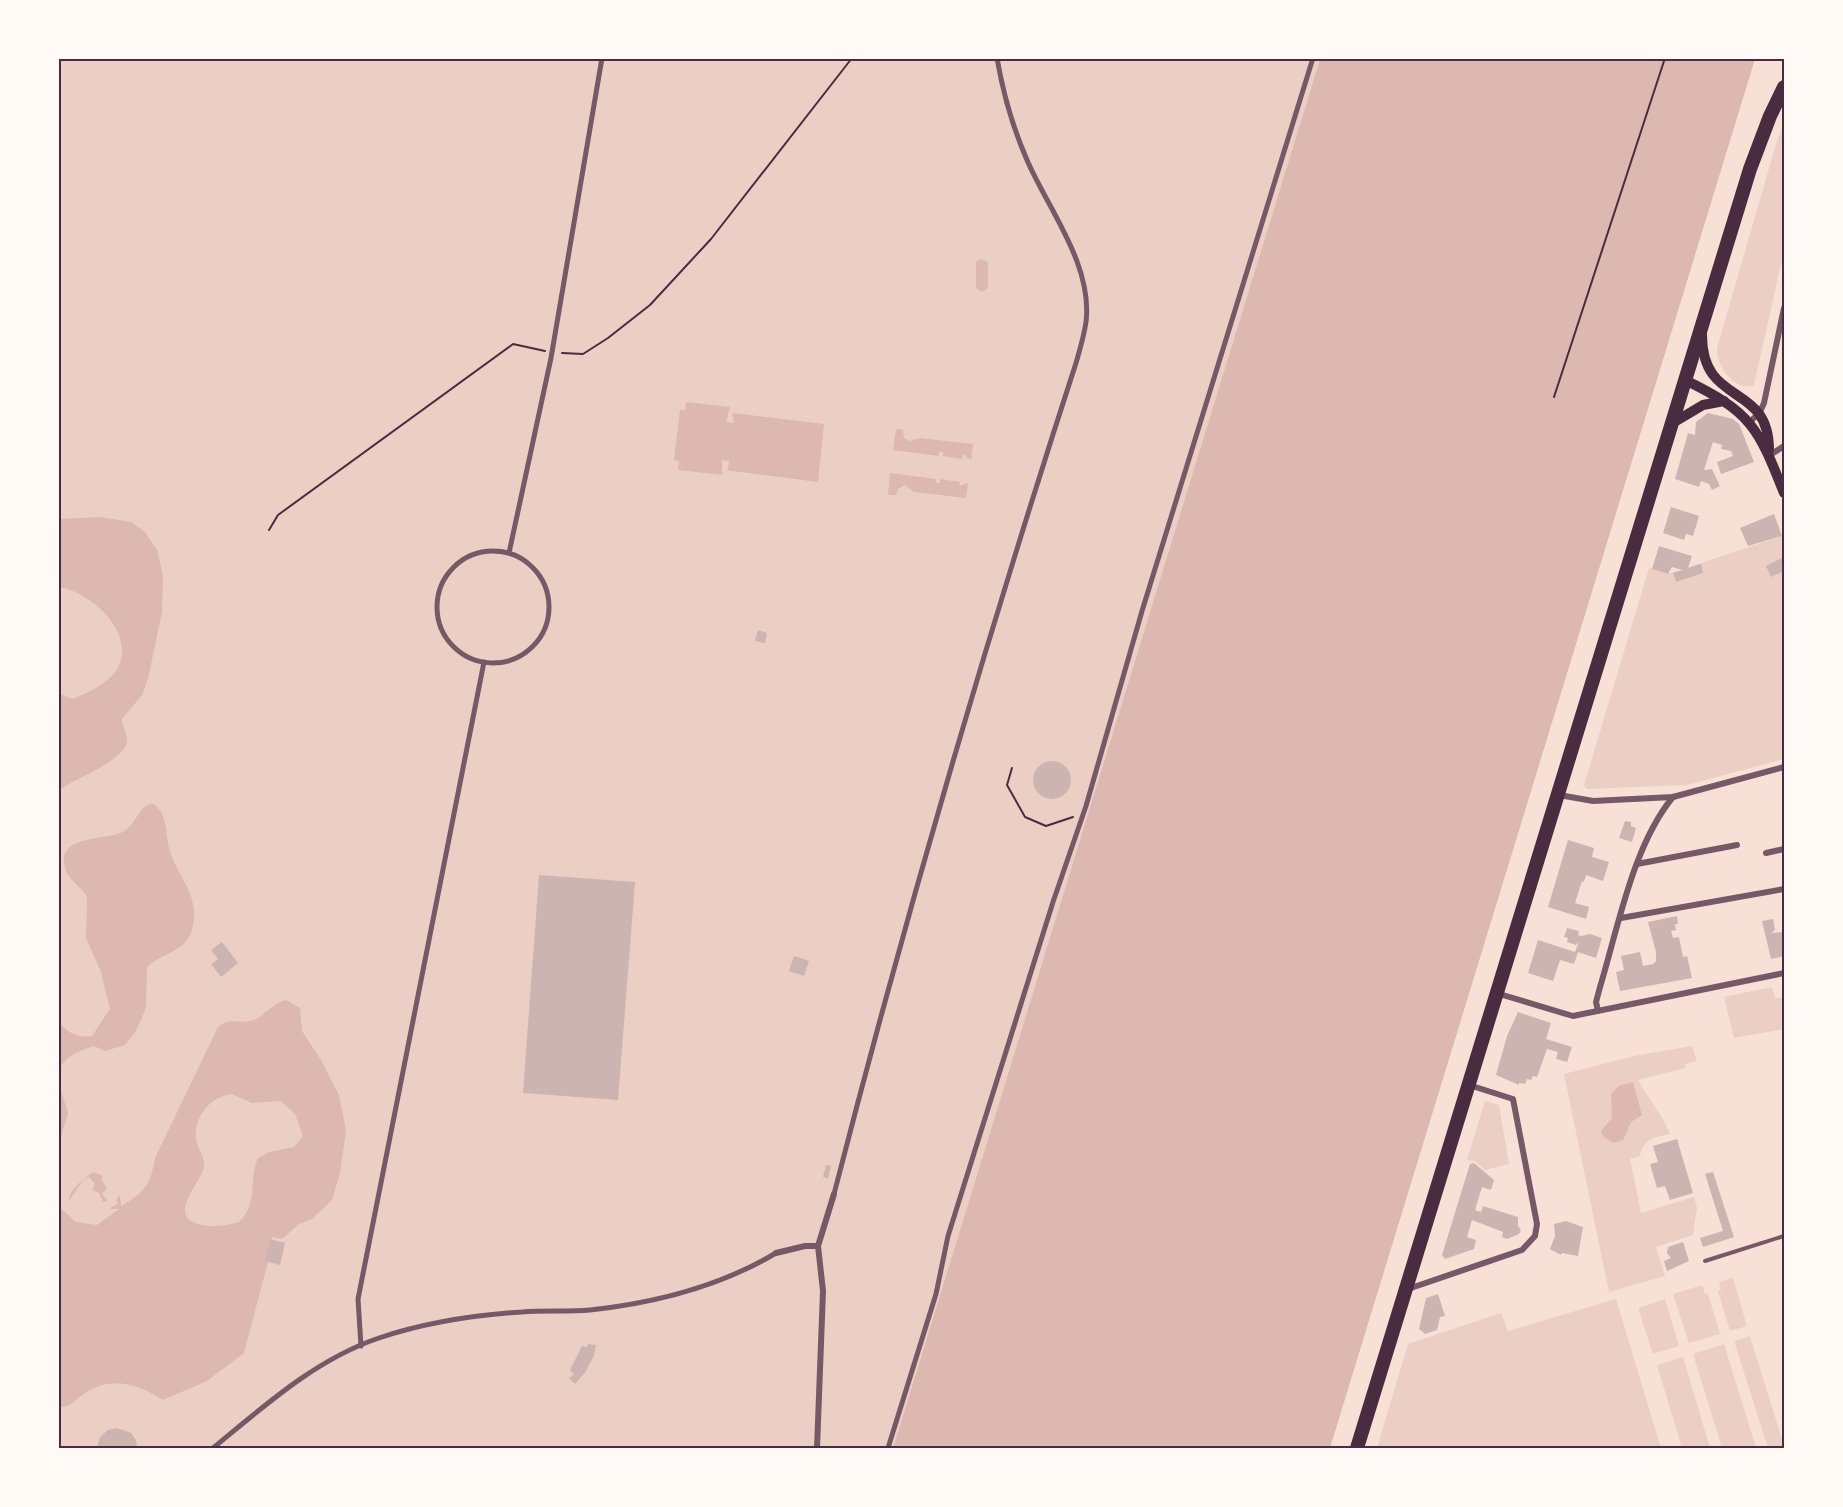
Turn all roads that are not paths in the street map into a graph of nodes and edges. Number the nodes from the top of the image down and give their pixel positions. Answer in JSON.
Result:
{"nodes":[{"id":1,"x":602,"y":58,"type":"edge"},
{"id":2,"x":997,"y":58,"type":"edge"},
{"id":3,"x":1313,"y":58,"type":"edge"},
{"id":4,"x":1785,"y":87,"type":"edge"},
{"id":5,"x":1785,"y":308,"type":"edge"},
{"id":6,"x":1702,"y":329,"type":"junction"},
{"id":7,"x":1685,"y":380,"type":"junction"},
{"id":8,"x":1724,"y":401,"type":"junction"},
{"id":9,"x":1760,"y":412,"type":"junction"},
{"id":10,"x":1750,"y":422,"type":"junction"},
{"id":11,"x":1671,"y":424,"type":"junction"},
{"id":12,"x":1785,"y":446,"type":"edge"},
{"id":13,"x":1769,"y":455,"type":"junction"},
{"id":14,"x":1785,"y":493,"type":"edge"},
{"id":15,"x":509,"y":553,"type":"junction"},
{"id":16,"x":484,"y":662,"type":"junction"},
{"id":17,"x":1785,"y":766,"type":"edge"},
{"id":18,"x":1558,"y":795,"type":"junction"},
{"id":19,"x":1673,"y":797,"type":"junction"},
{"id":20,"x":1737,"y":845,"type":"dead end"},
{"id":21,"x":1785,"y":849,"type":"edge"},
{"id":22,"x":1766,"y":854,"type":"dead end"},
{"id":23,"x":1637,"y":864,"type":"junction"},
{"id":24,"x":1785,"y":889,"type":"edge"},
{"id":25,"x":1621,"y":918,"type":"junction"},
{"id":26,"x":1785,"y":973,"type":"edge"},
{"id":27,"x":1496,"y":993,"type":"junction"},
{"id":28,"x":1598,"y":1011,"type":"junction"},
{"id":29,"x":1468,"y":1085,"type":"junction"},
{"id":30,"x":834,"y":1194,"type":"joint"},
{"id":31,"x":1785,"y":1236,"type":"edge"},
{"id":32,"x":818,"y":1246,"type":"junction"},
{"id":33,"x":776,"y":1253,"type":"joint"},
{"id":34,"x":1705,"y":1261,"type":"dead end"},
{"id":35,"x":1406,"y":1289,"type":"junction"},
{"id":36,"x":361,"y":1346,"type":"junction"},
{"id":37,"x":213,"y":1449,"type":"edge"},
{"id":38,"x":817,"y":1449,"type":"edge"},
{"id":39,"x":888,"y":1449,"type":"edge"},
{"id":40,"x":1357,"y":1449,"type":"edge"}],
"edges":[{"from":1,"to":15,"type":"street"},
{"from":2,"to":30,"type":"street"},
{"from":3,"to":39,"type":"street"},
{"from":4,"to":6,"type":"highway"},
{"from":5,"to":9,"type":"street"},
{"from":6,"to":7,"type":"highway"},
{"from":6,"to":9,"type":"main road"},
{"from":7,"to":8,"type":"main road"},
{"from":7,"to":11,"type":"highway"},
{"from":8,"to":10,"type":"main road"},
{"from":8,"to":11,"type":"main road"},
{"from":9,"to":10,"type":"street"},
{"from":9,"to":13,"type":"main road"},
{"from":10,"to":13,"type":"main road"},
{"from":11,"to":18,"type":"highway"},
{"from":12,"to":13,"type":"street"},
{"from":13,"to":14,"type":"main road"},
{"from":15,"to":16,"type":"street"},
{"from":15,"to":16,"type":"street"},
{"from":16,"to":36,"type":"street"},
{"from":17,"to":19,"type":"street"},
{"from":18,"to":19,"type":"street"},
{"from":18,"to":27,"type":"highway"},
{"from":19,"to":23,"type":"street"},
{"from":20,"to":23,"type":"street"},
{"from":21,"to":22,"type":"street"},
{"from":23,"to":25,"type":"street"},
{"from":24,"to":25,"type":"street"},
{"from":25,"to":28,"type":"street"},
{"from":26,"to":28,"type":"street"},
{"from":27,"to":28,"type":"street"},
{"from":27,"to":29,"type":"highway"},
{"from":29,"to":35,"type":"highway"},
{"from":29,"to":35,"type":"street"},
{"from":30,"to":32,"type":"street"},
{"from":31,"to":34,"type":"lane"},
{"from":32,"to":33,"type":"street"},
{"from":32,"to":38,"type":"street"},
{"from":33,"to":36,"type":"street"},
{"from":35,"to":40,"type":"highway"},
{"from":36,"to":37,"type":"street"}]}
